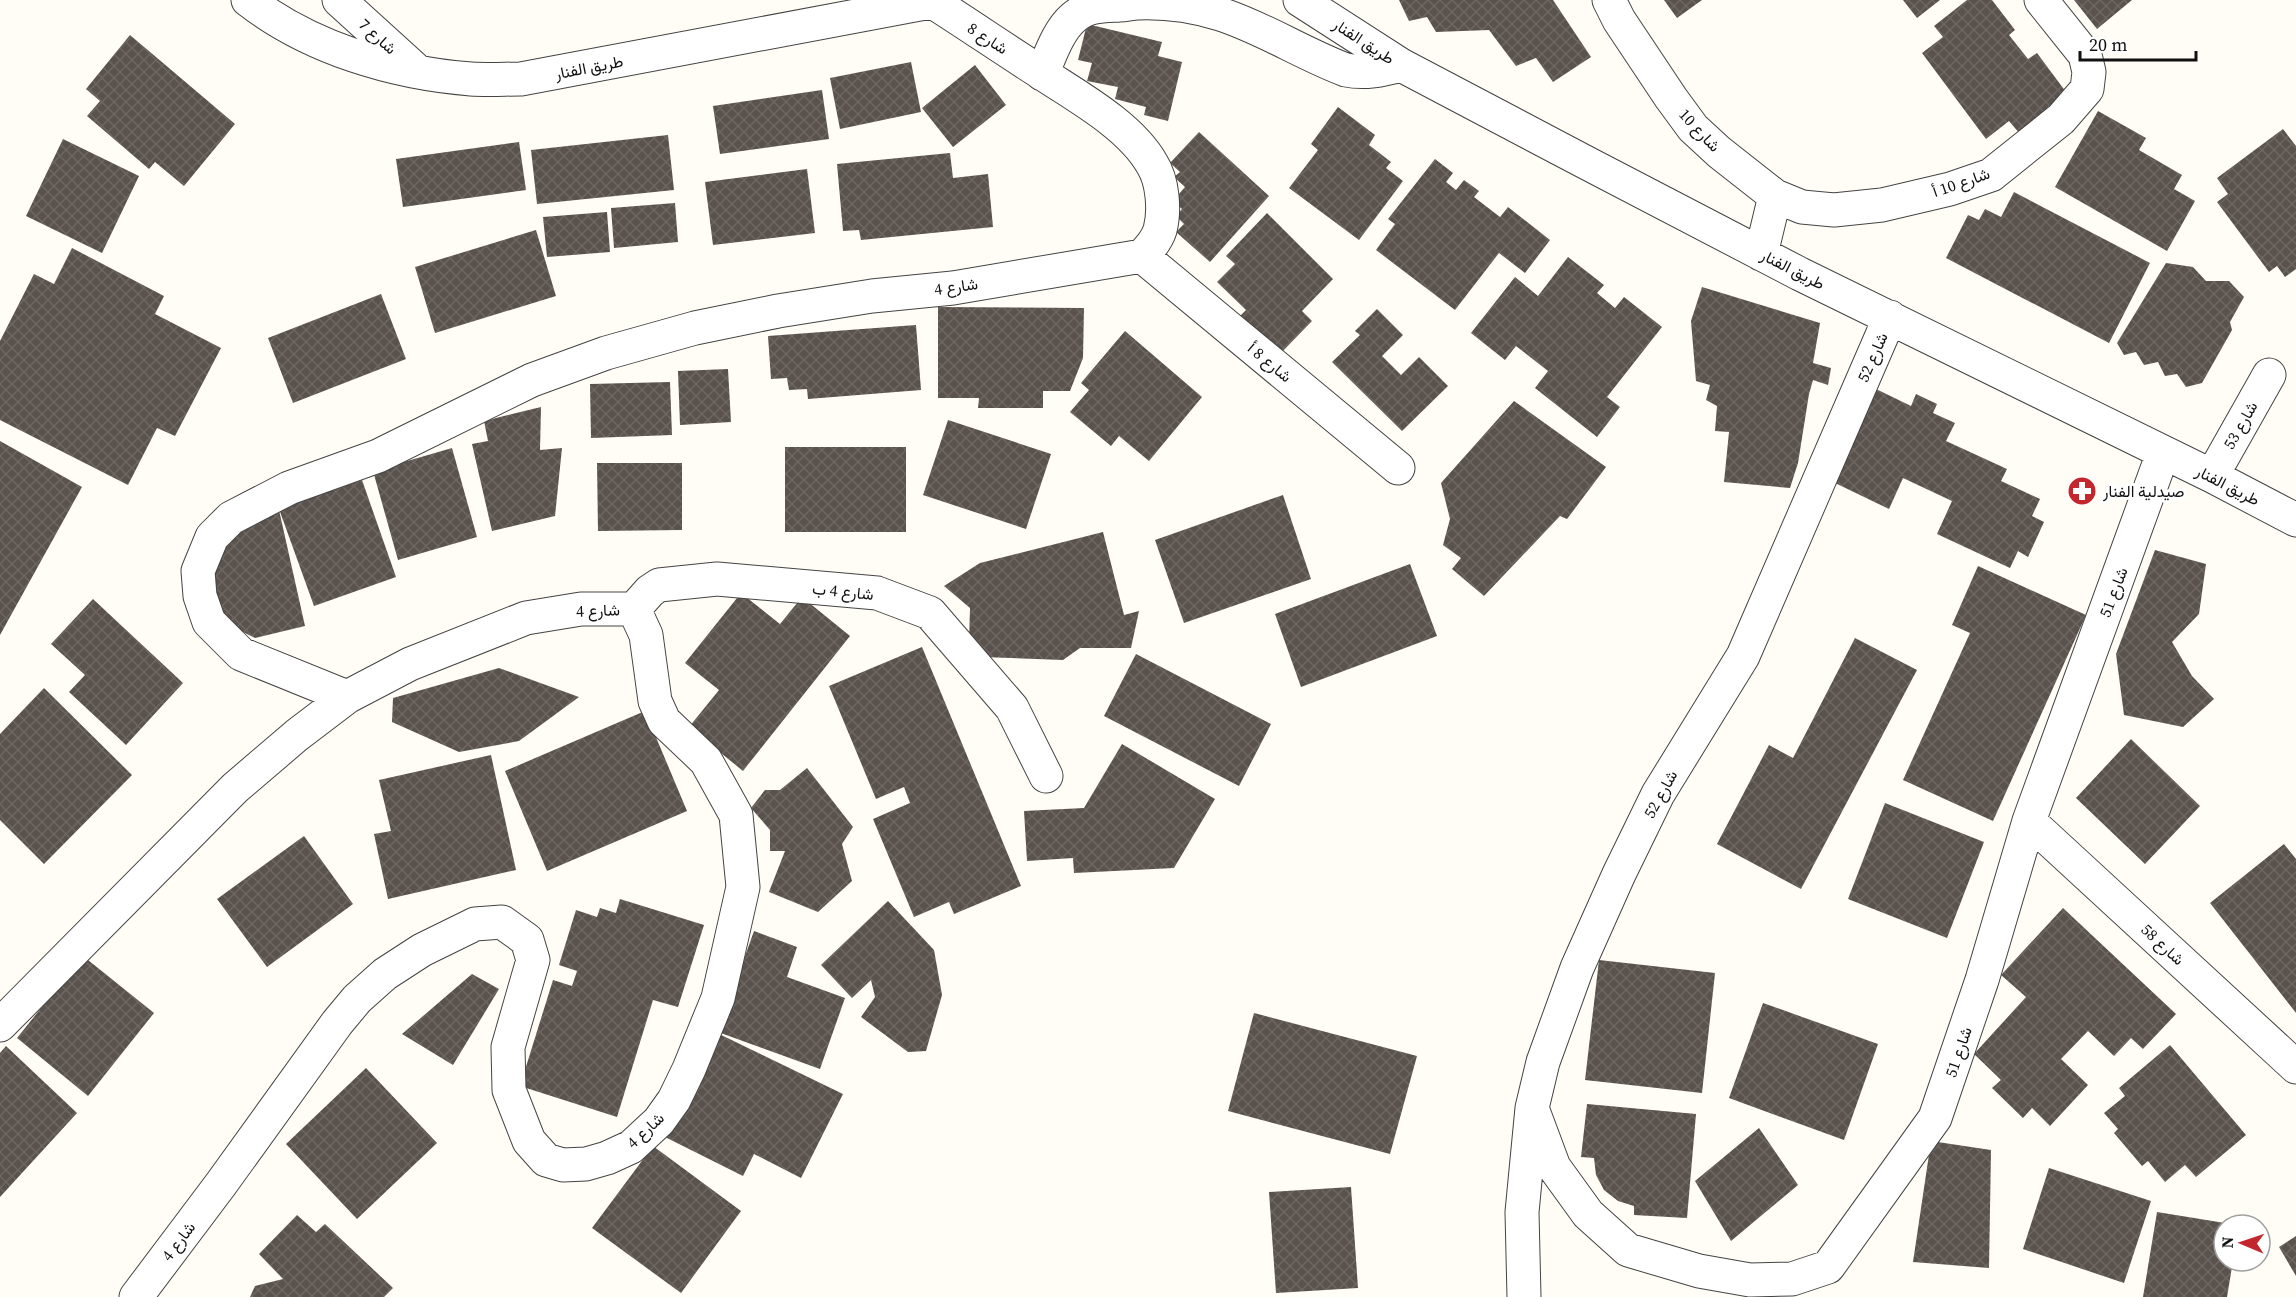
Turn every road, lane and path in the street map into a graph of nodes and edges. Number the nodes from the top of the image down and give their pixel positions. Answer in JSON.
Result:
{"nodes":[{"id":1,"x":248,"y":0,"type":"edge"},
{"id":2,"x":339,"y":0,"type":"edge"},
{"id":3,"x":1300,"y":0,"type":"edge"},
{"id":4,"x":1609,"y":0,"type":"edge"},
{"id":5,"x":2042,"y":0,"type":"edge"},
{"id":6,"x":937,"y":1,"type":"edge"},
{"id":7,"x":1401,"y":65,"type":"junction"},
{"id":8,"x":418,"y":71,"type":"junction"},
{"id":9,"x":1042,"y":74,"type":"junction"},
{"id":10,"x":1774,"y":196,"type":"junction"},
{"id":11,"x":1761,"y":254,"type":"junction"},
{"id":12,"x":1142,"y":256,"type":"junction"},
{"id":13,"x":1890,"y":317,"type":"junction"},
{"id":14,"x":2269,"y":375,"type":"dead end"},
{"id":15,"x":2163,"y":453,"type":"junction"},
{"id":16,"x":1398,"y":468,"type":"dead end"},
{"id":17,"x":2212,"y":476,"type":"junction"},
{"id":18,"x":2296,"y":520,"type":"edge"},
{"id":19,"x":634,"y":609,"type":"junction"},
{"id":20,"x":347,"y":697,"type":"junction"},
{"id":21,"x":1046,"y":777,"type":"dead end"},
{"id":22,"x":2029,"y":821,"type":"junction"},
{"id":23,"x":0,"y":1025,"type":"edge"},
{"id":24,"x":2296,"y":1067,"type":"edge"},
{"id":25,"x":1532,"y":1108,"type":"junction"},
{"id":26,"x":136,"y":1297,"type":"edge"},
{"id":27,"x":1524,"y":1297,"type":"edge"}],
"edges":[{"from":1,"to":8,"type":"street","name":"طريق الفنار"},
{"from":2,"to":8,"type":"street","name":"شارع 7"},
{"from":3,"to":7,"type":"street","name":"طريق الفنار"},
{"from":4,"to":10,"type":"street","name":"شارع 10"},
{"from":5,"to":10,"type":"street","name":"شارع 10 أ"},
{"from":6,"to":8,"type":"street","name":"طريق الفنار"},
{"from":6,"to":9,"type":"street","name":"شارع 8"},
{"from":7,"to":9,"type":"street"},
{"from":7,"to":11,"type":"street","name":"طريق الفنار"},
{"from":9,"to":12,"type":"street"},
{"from":10,"to":11,"type":"street"},
{"from":11,"to":13,"type":"street","name":"طريق الفنار"},
{"from":12,"to":16,"type":"street","name":"شارع 8 أ"},
{"from":12,"to":20,"type":"street","name":"شارع 4"},
{"from":13,"to":15,"type":"street","name":"طريق الفنار"},
{"from":13,"to":25,"type":"street","name":"شارع 52"},
{"from":14,"to":17,"type":"street","name":"شارع 53"},
{"from":15,"to":17,"type":"street","name":"طريق الفنار"},
{"from":15,"to":22,"type":"street","name":"شارع 51"},
{"from":17,"to":18,"type":"street","name":"طريق الفنار"},
{"from":19,"to":20,"type":"street","name":"شارع 4"},
{"from":19,"to":21,"type":"street","name":"شارع 4 ب"},
{"from":19,"to":26,"type":"street","name":"شارع 4"},
{"from":20,"to":23,"type":"street","name":"شارع 4"},
{"from":22,"to":24,"type":"street","name":"شارع 58"},
{"from":22,"to":25,"type":"street","name":"شارع 51"},
{"from":25,"to":27,"type":"street","name":"شارع 52"}]}
